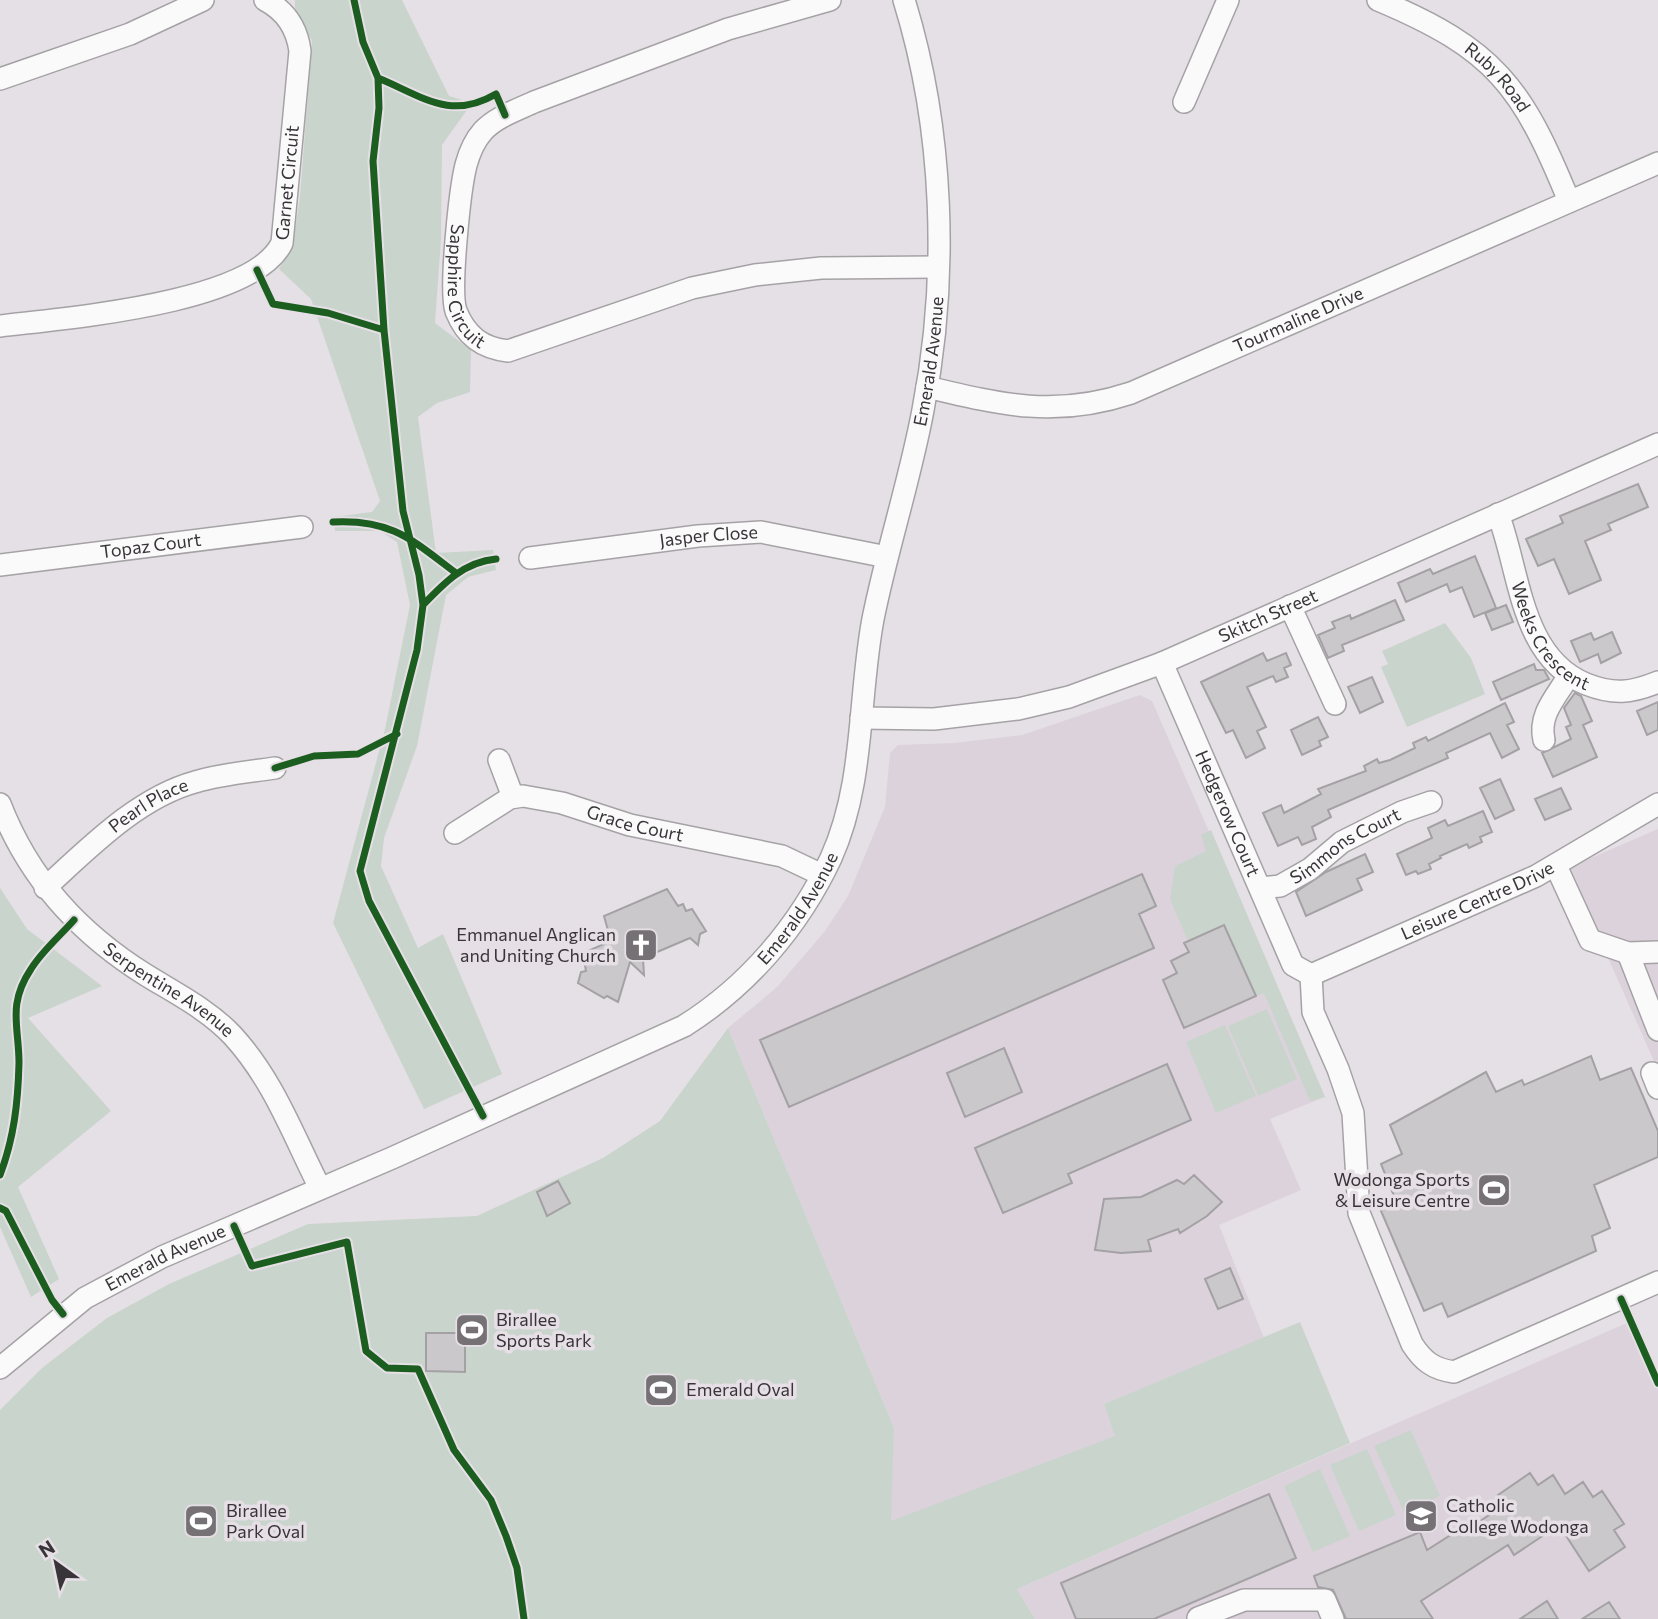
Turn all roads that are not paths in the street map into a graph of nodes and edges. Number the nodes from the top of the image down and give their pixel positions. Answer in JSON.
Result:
{"nodes":[{"id":1,"x":203,"y":0,"type":"edge"},
{"id":2,"x":265,"y":0,"type":"edge"},
{"id":3,"x":830,"y":0,"type":"edge"},
{"id":4,"x":904,"y":0,"type":"edge"},
{"id":5,"x":1228,"y":0,"type":"edge"},
{"id":6,"x":1378,"y":0,"type":"edge"},
{"id":7,"x":0,"y":79,"type":"edge"},
{"id":8,"x":1184,"y":102,"type":"dead end"},
{"id":9,"x":1658,"y":163,"type":"edge"},
{"id":10,"x":1569,"y":201,"type":"junction"},
{"id":11,"x":938,"y":267,"type":"junction"},
{"id":12,"x":0,"y":326,"type":"edge"},
{"id":13,"x":927,"y":387,"type":"junction"},
{"id":14,"x":1658,"y":444,"type":"edge"},
{"id":15,"x":1498,"y":514,"type":"junction"},
{"id":16,"x":302,"y":527,"type":"dead end"},
{"id":17,"x":887,"y":557,"type":"junction"},
{"id":18,"x":530,"y":558,"type":"dead end"},
{"id":19,"x":0,"y":565,"type":"edge"},
{"id":20,"x":1290,"y":606,"type":"junction"},
{"id":21,"x":1162,"y":663,"type":"junction"},
{"id":22,"x":1568,"y":677,"type":"junction"},
{"id":23,"x":1658,"y":682,"type":"edge"},
{"id":24,"x":1335,"y":705,"type":"dead end"},
{"id":25,"x":861,"y":718,"type":"junction"},
{"id":26,"x":1544,"y":740,"type":"dead end"},
{"id":27,"x":499,"y":760,"type":"dead end"},
{"id":28,"x":275,"y":768,"type":"dead end"},
{"id":29,"x":513,"y":797,"type":"junction"},
{"id":30,"x":1431,"y":802,"type":"dead end"},
{"id":31,"x":0,"y":804,"type":"edge"},
{"id":32,"x":1658,"y":804,"type":"edge"},
{"id":33,"x":455,"y":833,"type":"dead end"},
{"id":34,"x":1556,"y":866,"type":"junction"},
{"id":35,"x":822,"y":875,"type":"junction"},
{"id":36,"x":45,"y":888,"type":"junction"},
{"id":37,"x":1261,"y":888,"type":"junction"},
{"id":38,"x":1658,"y":952,"type":"edge"},
{"id":39,"x":1628,"y":953,"type":"junction"},
{"id":40,"x":1311,"y":975,"type":"junction"},
{"id":41,"x":1658,"y":1030,"type":"edge"},
{"id":42,"x":320,"y":1188,"type":"junction"},
{"id":43,"x":1658,"y":1282,"type":"edge"},
{"id":44,"x":0,"y":1368,"type":"edge"},
{"id":45,"x":1198,"y":1618,"type":"edge"},
{"id":46,"x":1333,"y":1619,"type":"edge"}],
"edges":[{"from":1,"to":7,"type":"street"},
{"from":2,"to":12,"type":"street","name":"Garnet Circuit"},
{"from":3,"to":11,"type":"street","name":"Sapphire Circuit"},
{"from":4,"to":11,"type":"street","name":"Emerald Avenue"},
{"from":5,"to":8,"type":"street"},
{"from":6,"to":10,"type":"street","name":"Ruby Road"},
{"from":9,"to":10,"type":"street","name":"Tourmaline Drive"},
{"from":10,"to":13,"type":"street","name":"Tourmaline Drive"},
{"from":11,"to":13,"type":"street","name":"Emerald Avenue"},
{"from":13,"to":17,"type":"street","name":"Emerald Avenue"},
{"from":14,"to":15,"type":"street","name":"Skitch Street"},
{"from":15,"to":20,"type":"street","name":"Skitch Street"},
{"from":15,"to":22,"type":"street","name":"Weeks Crescent"},
{"from":16,"to":19,"type":"street","name":"Topaz Court"},
{"from":17,"to":18,"type":"street","name":"Jasper Close"},
{"from":17,"to":25,"type":"street","name":"Emerald Avenue"},
{"from":20,"to":21,"type":"street","name":"Skitch Street"},
{"from":20,"to":24,"type":"street"},
{"from":21,"to":25,"type":"street","name":"Skitch Street"},
{"from":21,"to":37,"type":"street","name":"Hedgerow Court"},
{"from":22,"to":23,"type":"street","name":"Weeks Crescent"},
{"from":22,"to":26,"type":"street"},
{"from":25,"to":35,"type":"street","name":"Emerald Avenue"},
{"from":27,"to":29,"type":"street"},
{"from":28,"to":36,"type":"street","name":"Pearl Place"},
{"from":29,"to":33,"type":"street"},
{"from":29,"to":35,"type":"street","name":"Grace Court"},
{"from":30,"to":37,"type":"street","name":"Simmons Court"},
{"from":31,"to":36,"type":"street","name":"Serpentine Avenue"},
{"from":32,"to":34,"type":"street","name":"Leisure Centre Drive"},
{"from":34,"to":39,"type":"street"},
{"from":34,"to":40,"type":"street","name":"Leisure Centre Drive"},
{"from":35,"to":42,"type":"street","name":"Emerald Avenue"},
{"from":36,"to":42,"type":"street","name":"Serpentine Avenue"},
{"from":37,"to":40,"type":"street","name":"Hedgerow Court"},
{"from":38,"to":39,"type":"street"},
{"from":39,"to":41,"type":"street"},
{"from":40,"to":43,"type":"street"},
{"from":42,"to":44,"type":"street","name":"Emerald Avenue"},
{"from":45,"to":46,"type":"street"}]}
